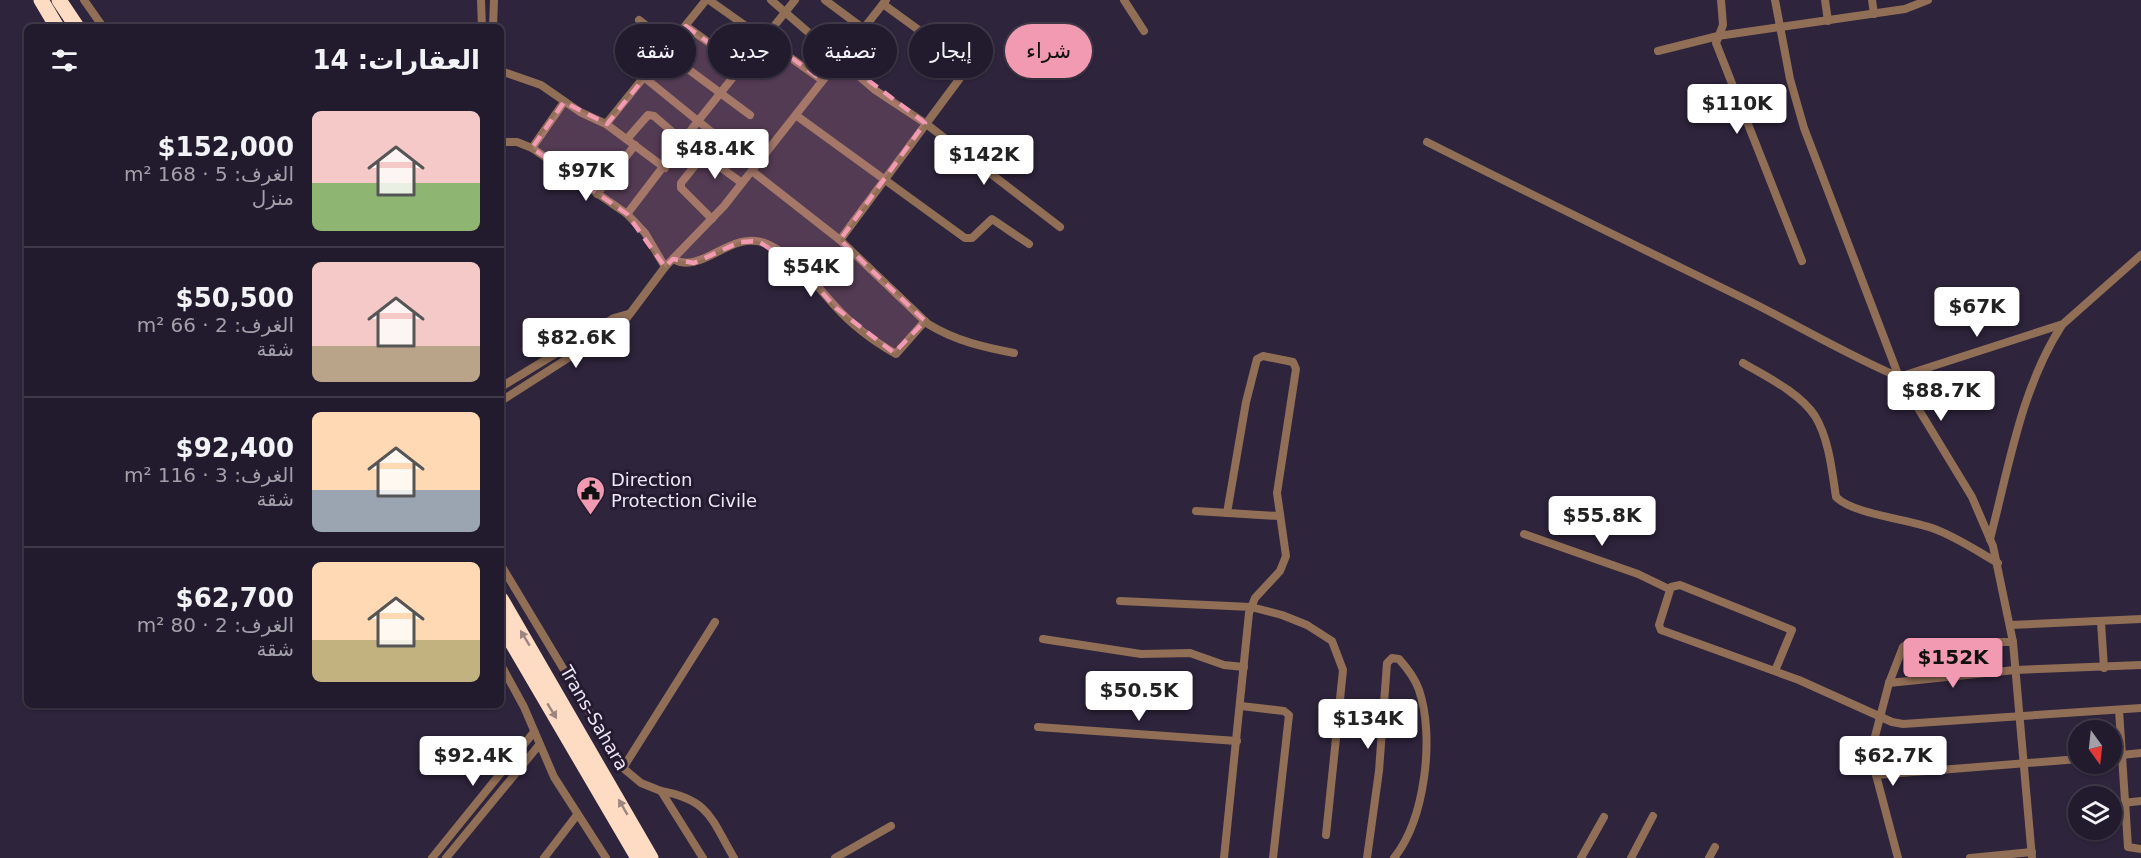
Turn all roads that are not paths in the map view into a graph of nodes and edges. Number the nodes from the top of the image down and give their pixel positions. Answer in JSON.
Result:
{"nodes":[{"id":1,"x":41,"y":0,"type":"edge"},
{"id":2,"x":59,"y":0,"type":"edge"},
{"id":3,"x":84,"y":0,"type":"edge"},
{"id":4,"x":481,"y":0,"type":"edge"},
{"id":5,"x":494,"y":0,"type":"edge"},
{"id":6,"x":708,"y":0,"type":"edge"},
{"id":7,"x":771,"y":0,"type":"edge"},
{"id":8,"x":795,"y":0,"type":"edge"},
{"id":9,"x":825,"y":0,"type":"edge"},
{"id":10,"x":1124,"y":0,"type":"edge"},
{"id":11,"x":1721,"y":0,"type":"edge"},
{"id":12,"x":1775,"y":0,"type":"edge"},
{"id":13,"x":1825,"y":0,"type":"edge"},
{"id":14,"x":1872,"y":0,"type":"edge"},
{"id":15,"x":1924,"y":1,"type":"edge"},
{"id":16,"x":885,"y":2,"type":"edge"},
{"id":17,"x":786,"y":11,"type":"junction"},
{"id":18,"x":1874,"y":14,"type":"junction"},
{"id":19,"x":639,"y":20,"type":"dead end"},
{"id":20,"x":1828,"y":21,"type":"junction"},
{"id":21,"x":55,"y":24,"type":"edge"},
{"id":22,"x":75,"y":24,"type":"edge"},
{"id":23,"x":101,"y":24,"type":"edge"},
{"id":24,"x":482,"y":24,"type":"edge"},
{"id":25,"x":493,"y":24,"type":"edge"},
{"id":26,"x":644,"y":24,"type":"edge"},
{"id":27,"x":688,"y":24,"type":"edge"},
{"id":28,"x":743,"y":24,"type":"edge"},
{"id":29,"x":775,"y":24,"type":"edge"},
{"id":30,"x":857,"y":24,"type":"edge"},
{"id":31,"x":868,"y":24,"type":"edge"},
{"id":32,"x":803,"y":26,"type":"edge"},
{"id":33,"x":1780,"y":29,"type":"junction"},
{"id":34,"x":1144,"y":31,"type":"dead end"},
{"id":35,"x":1718,"y":36,"type":"junction"},
{"id":36,"x":1658,"y":51,"type":"dead end"},
{"id":37,"x":791,"y":58,"type":"edge"},
{"id":38,"x":504,"y":72,"type":"edge"},
{"id":39,"x":696,"y":75,"type":"edge"},
{"id":40,"x":645,"y":78,"type":"joint"},
{"id":41,"x":732,"y":78,"type":"edge"},
{"id":42,"x":861,"y":78,"type":"edge"},
{"id":43,"x":822,"y":80,"type":"joint"},
{"id":44,"x":720,"y":93,"type":"junction"},
{"id":45,"x":564,"y":102,"type":"junction"},
{"id":46,"x":750,"y":116,"type":"dead end"},
{"id":47,"x":797,"y":116,"type":"junction"},
{"id":48,"x":698,"y":121,"type":"junction"},
{"id":49,"x":925,"y":123,"type":"junction"},
{"id":50,"x":606,"y":124,"type":"junction"},
{"id":51,"x":718,"y":137,"type":"junction"},
{"id":52,"x":627,"y":138,"type":"junction"},
{"id":53,"x":683,"y":141,"type":"junction"},
{"id":54,"x":504,"y":142,"type":"edge"},
{"id":55,"x":1427,"y":142,"type":"dead end"},
{"id":56,"x":634,"y":145,"type":"junction"},
{"id":57,"x":532,"y":148,"type":"junction"},
{"id":58,"x":705,"y":156,"type":"junction"},
{"id":59,"x":665,"y":168,"type":"junction"},
{"id":60,"x":754,"y":168,"type":"junction"},
{"id":61,"x":886,"y":180,"type":"junction"},
{"id":62,"x":742,"y":183,"type":"junction"},
{"id":63,"x":597,"y":194,"type":"junction"},
{"id":64,"x":627,"y":214,"type":"junction"},
{"id":65,"x":712,"y":219,"type":"junction"},
{"id":66,"x":1060,"y":227,"type":"dead end"},
{"id":67,"x":840,"y":240,"type":"junction"},
{"id":68,"x":1029,"y":244,"type":"dead end"},
{"id":69,"x":2141,"y":255,"type":"edge"},
{"id":70,"x":673,"y":259,"type":"junction"},
{"id":71,"x":1802,"y":261,"type":"dead end"},
{"id":72,"x":666,"y":267,"type":"junction"},
{"id":73,"x":628,"y":314,"type":"junction"},
{"id":74,"x":925,"y":321,"type":"junction"},
{"id":75,"x":2063,"y":324,"type":"junction"},
{"id":76,"x":594,"y":331,"type":"junction"},
{"id":77,"x":599,"y":340,"type":"junction"},
{"id":78,"x":571,"y":352,"type":"junction"},
{"id":79,"x":1014,"y":353,"type":"dead end"},
{"id":80,"x":1743,"y":363,"type":"dead end"},
{"id":81,"x":543,"y":369,"type":"junction"},
{"id":82,"x":1899,"y":377,"type":"junction"},
{"id":83,"x":504,"y":386,"type":"edge"},
{"id":84,"x":504,"y":399,"type":"edge"},
{"id":85,"x":1196,"y":511,"type":"dead end"},
{"id":86,"x":1227,"y":513,"type":"junction"},
{"id":87,"x":1278,"y":516,"type":"junction"},
{"id":88,"x":1524,"y":534,"type":"dead end"},
{"id":89,"x":1990,"y":539,"type":"junction"},
{"id":90,"x":1998,"y":563,"type":"junction"},
{"id":91,"x":504,"y":570,"type":"edge"},
{"id":92,"x":1669,"y":589,"type":"junction"},
{"id":93,"x":1119,"y":601,"type":"dead end"},
{"id":94,"x":504,"y":604,"type":"edge"},
{"id":95,"x":1251,"y":607,"type":"junction"},
{"id":96,"x":2141,"y":619,"type":"edge"},
{"id":97,"x":715,"y":622,"type":"dead end"},
{"id":98,"x":2102,"y":622,"type":"junction"},
{"id":99,"x":2010,"y":625,"type":"junction"},
{"id":100,"x":504,"y":630,"type":"edge"},
{"id":101,"x":1043,"y":639,"type":"dead end"},
{"id":102,"x":2013,"y":642,"type":"junction"},
{"id":103,"x":2141,"y":665,"type":"edge"},
{"id":104,"x":1244,"y":667,"type":"junction"},
{"id":105,"x":2104,"y":668,"type":"junction"},
{"id":106,"x":2015,"y":670,"type":"junction"},
{"id":107,"x":504,"y":671,"type":"edge"},
{"id":108,"x":1775,"y":671,"type":"junction"},
{"id":109,"x":1889,"y":683,"type":"junction"},
{"id":110,"x":1240,"y":706,"type":"junction"},
{"id":111,"x":2141,"y":708,"type":"edge"},
{"id":112,"x":2119,"y":710,"type":"junction"},
{"id":113,"x":1878,"y":715,"type":"junction"},
{"id":114,"x":2021,"y":716,"type":"junction"},
{"id":115,"x":2118,"y":720,"type":"edge"},
{"id":116,"x":1038,"y":727,"type":"dead end"},
{"id":117,"x":534,"y":732,"type":"junction"},
{"id":118,"x":1237,"y":741,"type":"junction"},
{"id":119,"x":539,"y":745,"type":"junction"},
{"id":120,"x":2141,"y":753,"type":"edge"},
{"id":121,"x":2122,"y":755,"type":"edge"},
{"id":122,"x":2068,"y":760,"type":"edge"},
{"id":123,"x":2023,"y":763,"type":"junction"},
{"id":124,"x":623,"y":768,"type":"junction"},
{"id":125,"x":2119,"y":774,"type":"edge"},
{"id":126,"x":1876,"y":775,"type":"junction"},
{"id":127,"x":661,"y":791,"type":"junction"},
{"id":128,"x":2141,"y":801,"type":"edge"},
{"id":129,"x":2123,"y":803,"type":"junction"},
{"id":130,"x":577,"y":815,"type":"junction"},
{"id":131,"x":1653,"y":816,"type":"dead end"},
{"id":132,"x":1604,"y":817,"type":"dead end"},
{"id":133,"x":465,"y":818,"type":"junction"},
{"id":134,"x":472,"y":825,"type":"junction"},
{"id":135,"x":891,"y":826,"type":"dead end"},
{"id":136,"x":1326,"y":835,"type":"dead end"},
{"id":137,"x":1715,"y":847,"type":"dead end"},
{"id":138,"x":2141,"y":849,"type":"edge"},
{"id":139,"x":2032,"y":855,"type":"edge"},
{"id":140,"x":432,"y":858,"type":"edge"},
{"id":141,"x":446,"y":858,"type":"edge"},
{"id":142,"x":544,"y":858,"type":"edge"},
{"id":143,"x":606,"y":858,"type":"edge"},
{"id":144,"x":638,"y":858,"type":"edge"},
{"id":145,"x":651,"y":858,"type":"edge"},
{"id":146,"x":703,"y":858,"type":"edge"},
{"id":147,"x":734,"y":858,"type":"edge"},
{"id":148,"x":835,"y":858,"type":"edge"},
{"id":149,"x":1224,"y":858,"type":"edge"},
{"id":150,"x":1274,"y":858,"type":"edge"},
{"id":151,"x":1367,"y":858,"type":"edge"},
{"id":152,"x":1394,"y":858,"type":"edge"},
{"id":153,"x":1581,"y":858,"type":"edge"},
{"id":154,"x":1631,"y":858,"type":"edge"},
{"id":155,"x":1709,"y":858,"type":"edge"},
{"id":156,"x":1898,"y":858,"type":"edge"},
{"id":157,"x":1970,"y":858,"type":"edge"}],
"edges":[{"from":1,"to":21,"type":"highway"},
{"from":2,"to":22,"type":"highway"},
{"from":3,"to":23,"type":"street"},
{"from":4,"to":24,"type":"street"},
{"from":5,"to":25,"type":"street"},
{"from":6,"to":27,"type":"street"},
{"from":6,"to":28,"type":"street"},
{"from":7,"to":17,"type":"street"},
{"from":8,"to":17,"type":"street"},
{"from":9,"to":30,"type":"street"},
{"from":10,"to":34,"type":"street"},
{"from":11,"to":35,"type":"street"},
{"from":12,"to":33,"type":"street"},
{"from":13,"to":20,"type":"street"},
{"from":14,"to":18,"type":"street"},
{"from":15,"to":18,"type":"street"},
{"from":16,"to":31,"type":"street"},
{"from":16,"to":49,"type":"street"},
{"from":17,"to":29,"type":"street"},
{"from":17,"to":32,"type":"street"},
{"from":18,"to":20,"type":"street"},
{"from":19,"to":26,"type":"street"},
{"from":20,"to":33,"type":"street"},
{"from":33,"to":35,"type":"street"},
{"from":33,"to":82,"type":"street"},
{"from":35,"to":36,"type":"street"},
{"from":35,"to":71,"type":"street"},
{"from":37,"to":43,"type":"street"},
{"from":38,"to":45,"type":"street"},
{"from":39,"to":44,"type":"street"},
{"from":40,"to":48,"type":"street"},
{"from":40,"to":50,"type":"street"},
{"from":41,"to":44,"type":"street"},
{"from":42,"to":49,"type":"street"},
{"from":43,"to":47,"type":"street"},
{"from":44,"to":46,"type":"street"},
{"from":44,"to":48,"type":"street"},
{"from":45,"to":50,"type":"street"},
{"from":45,"to":57,"type":"street"},
{"from":47,"to":60,"type":"street"},
{"from":47,"to":61,"type":"street"},
{"from":48,"to":51,"type":"street"},
{"from":48,"to":53,"type":"street"},
{"from":49,"to":61,"type":"street"},
{"from":49,"to":66,"type":"street"},
{"from":50,"to":52,"type":"street"},
{"from":51,"to":58,"type":"street"},
{"from":51,"to":60,"type":"street"},
{"from":52,"to":53,"type":"street"},
{"from":52,"to":56,"type":"street"},
{"from":53,"to":59,"type":"street"},
{"from":54,"to":57,"type":"street"},
{"from":55,"to":82,"type":"street"},
{"from":56,"to":59,"type":"street"},
{"from":56,"to":63,"type":"street"},
{"from":57,"to":63,"type":"street"},
{"from":58,"to":62,"type":"street"},
{"from":58,"to":65,"type":"street"},
{"from":59,"to":64,"type":"street"},
{"from":60,"to":62,"type":"street"},
{"from":60,"to":67,"type":"street"},
{"from":61,"to":67,"type":"street"},
{"from":61,"to":68,"type":"street"},
{"from":62,"to":65,"type":"street"},
{"from":63,"to":64,"type":"street"},
{"from":64,"to":72,"type":"street"},
{"from":65,"to":70,"type":"street"},
{"from":67,"to":74,"type":"street"},
{"from":69,"to":75,"type":"street"},
{"from":70,"to":72,"type":"street"},
{"from":70,"to":74,"type":"street"},
{"from":72,"to":73,"type":"street"},
{"from":73,"to":76,"type":"street"},
{"from":73,"to":77,"type":"street"},
{"from":74,"to":79,"type":"street"},
{"from":75,"to":82,"type":"street"},
{"from":75,"to":89,"type":"street"},
{"from":76,"to":77,"type":"street"},
{"from":76,"to":78,"type":"street"},
{"from":77,"to":78,"type":"street"},
{"from":78,"to":81,"type":"street"},
{"from":80,"to":90,"type":"street"},
{"from":81,"to":83,"type":"street"},
{"from":81,"to":84,"type":"street"},
{"from":82,"to":89,"type":"street"},
{"from":85,"to":86,"type":"street"},
{"from":86,"to":87,"type":"street"},
{"from":86,"to":87,"type":"street"},
{"from":87,"to":95,"type":"street"},
{"from":88,"to":92,"type":"street"},
{"from":89,"to":90,"type":"street"},
{"from":90,"to":99,"type":"street"},
{"from":91,"to":124,"type":"street"},
{"from":92,"to":108,"type":"street"},
{"from":92,"to":108,"type":"street"},
{"from":93,"to":95,"type":"street"},
{"from":145,"to":94,"type":"highway","name":"Trans-Sahara","one_way":true},
{"from":95,"to":104,"type":"street"},
{"from":95,"to":136,"type":"street"},
{"from":96,"to":98,"type":"street"},
{"from":97,"to":124,"type":"street"},
{"from":98,"to":99,"type":"street"},
{"from":98,"to":105,"type":"street"},
{"from":99,"to":102,"type":"street"},
{"from":100,"to":144,"type":"highway","name":"Trans-Sahara","one_way":true},
{"from":101,"to":104,"type":"street"},
{"from":102,"to":106,"type":"street"},
{"from":102,"to":109,"type":"street"},
{"from":103,"to":105,"type":"street"},
{"from":104,"to":110,"type":"street"},
{"from":105,"to":106,"type":"street"},
{"from":106,"to":109,"type":"street"},
{"from":106,"to":114,"type":"street"},
{"from":107,"to":117,"type":"street"},
{"from":108,"to":113,"type":"street"},
{"from":109,"to":113,"type":"street"},
{"from":110,"to":118,"type":"street"},
{"from":110,"to":150,"type":"street"},
{"from":111,"to":112,"type":"street"},
{"from":112,"to":114,"type":"street"},
{"from":112,"to":115,"type":"street"},
{"from":113,"to":114,"type":"street"},
{"from":113,"to":126,"type":"street"},
{"from":114,"to":123,"type":"street"},
{"from":116,"to":118,"type":"street"},
{"from":117,"to":119,"type":"street"},
{"from":117,"to":133,"type":"street"},
{"from":118,"to":149,"type":"street"},
{"from":119,"to":130,"type":"street"},
{"from":119,"to":134,"type":"street"},
{"from":120,"to":121,"type":"street"},
{"from":122,"to":123,"type":"street"},
{"from":123,"to":126,"type":"street"},
{"from":123,"to":139,"type":"street"},
{"from":124,"to":127,"type":"street"},
{"from":125,"to":129,"type":"street"},
{"from":126,"to":156,"type":"street"},
{"from":127,"to":146,"type":"street"},
{"from":127,"to":147,"type":"street"},
{"from":128,"to":129,"type":"street"},
{"from":129,"to":138,"type":"street"},
{"from":130,"to":142,"type":"street"},
{"from":130,"to":143,"type":"street"},
{"from":131,"to":154,"type":"street"},
{"from":132,"to":153,"type":"street"},
{"from":133,"to":134,"type":"street"},
{"from":133,"to":140,"type":"street"},
{"from":134,"to":141,"type":"street"},
{"from":135,"to":148,"type":"street"},
{"from":137,"to":155,"type":"street"},
{"from":139,"to":157,"type":"street"},
{"from":151,"to":152,"type":"street"}]}
